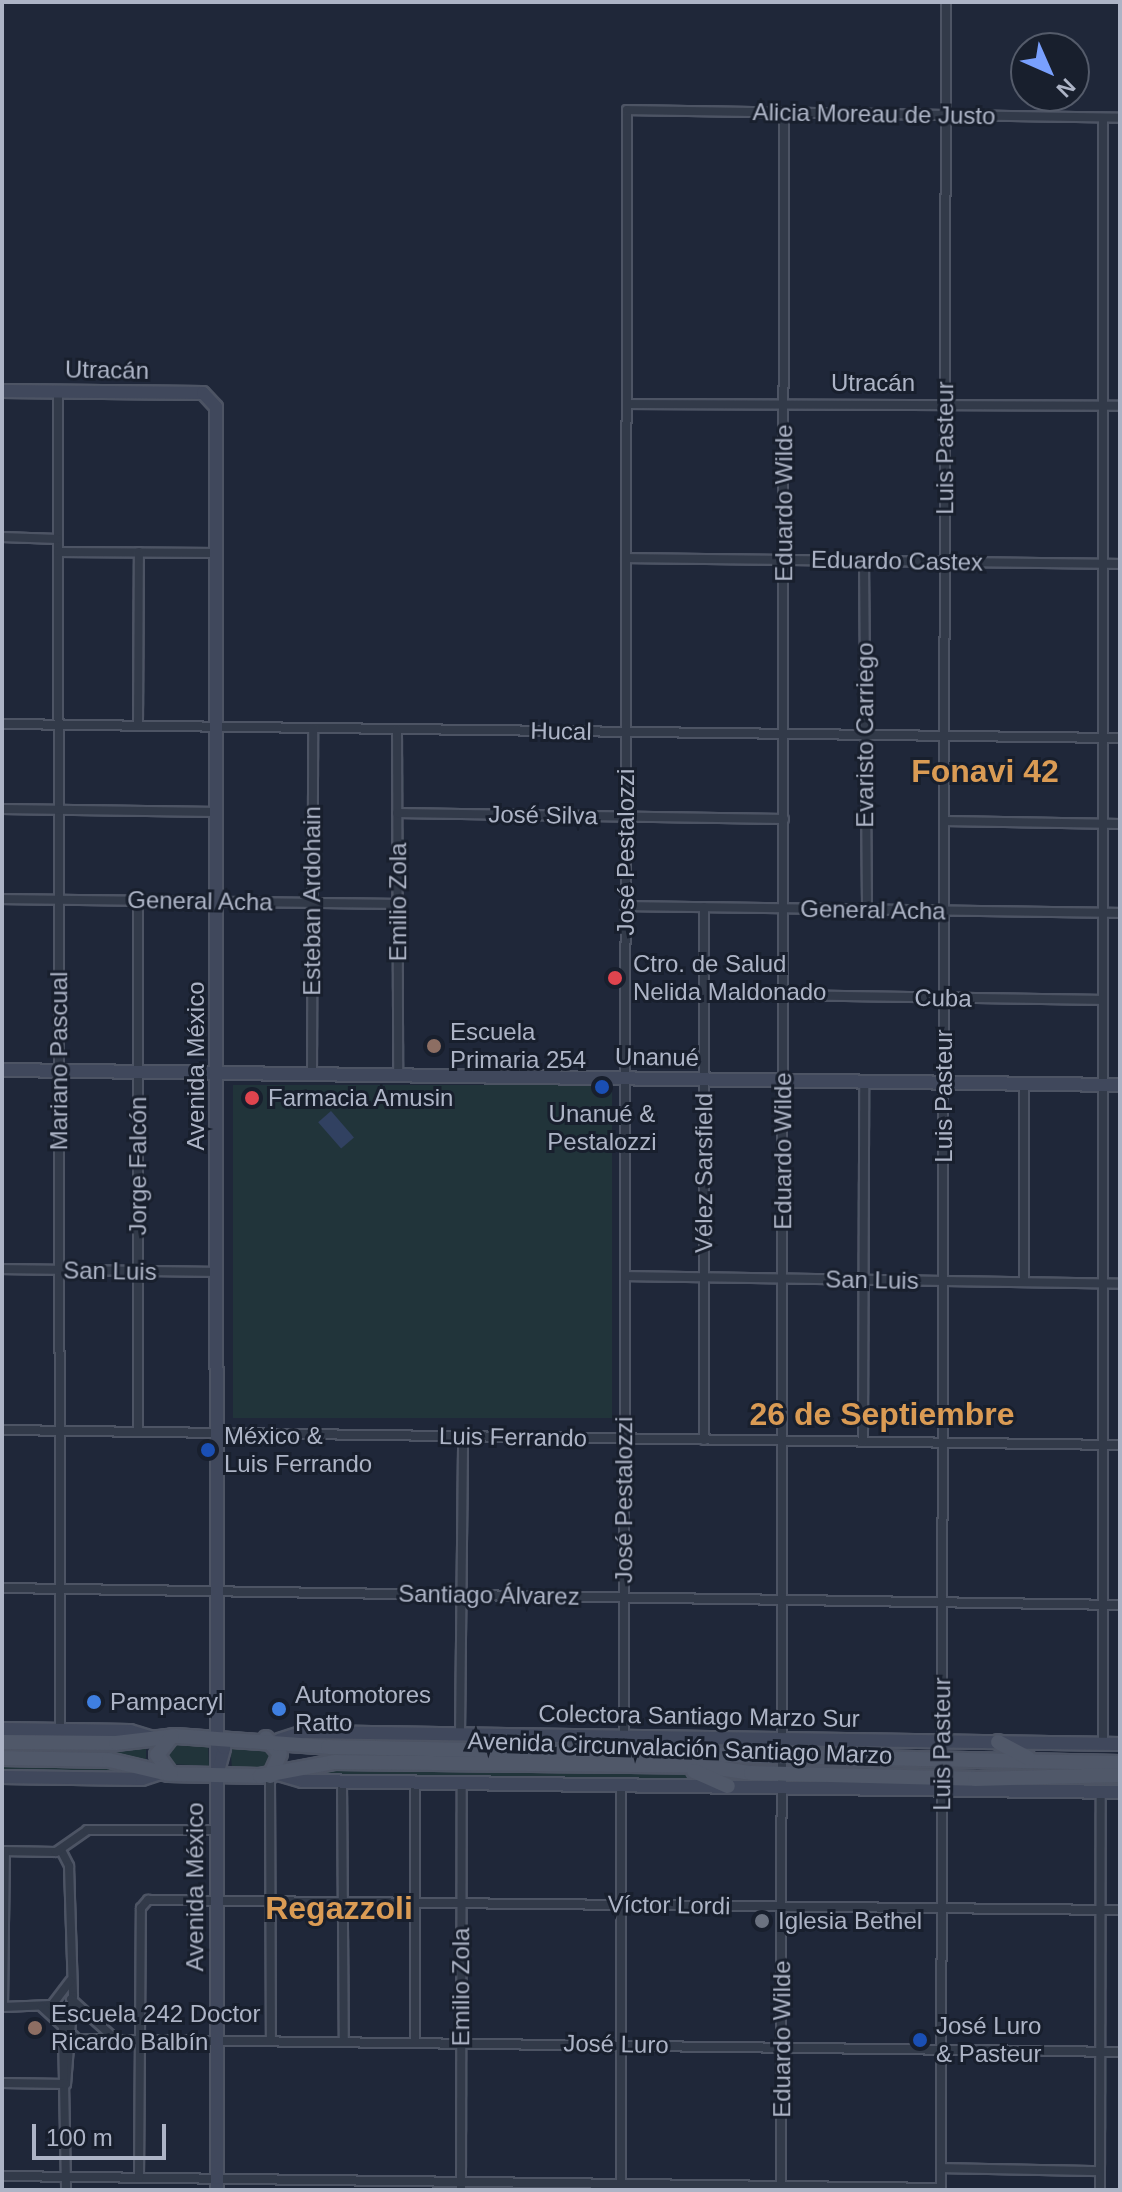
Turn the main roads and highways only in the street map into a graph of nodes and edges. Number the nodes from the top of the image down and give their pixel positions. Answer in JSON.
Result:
{"nodes":[{"id":1,"x":176,"y":1736,"type":"junction"},
{"id":2,"x":261,"y":1737,"type":"junction"},
{"id":3,"x":2,"y":1742,"type":"edge"},
{"id":4,"x":998,"y":1742,"type":"road end"},
{"id":5,"x":2,"y":1758,"type":"edge"},
{"id":6,"x":1092,"y":1763,"type":"junction"},
{"id":7,"x":1120,"y":1763,"type":"edge"},
{"id":8,"x":618,"y":1765,"type":"junction"},
{"id":9,"x":168,"y":1774,"type":"junction"},
{"id":10,"x":274,"y":1775,"type":"junction"},
{"id":11,"x":1120,"y":1775,"type":"edge"},
{"id":12,"x":728,"y":1786,"type":"road end"}],
"edges":[{"from":1,"to":2,"type":"main road","name":"Avenida Circunvalación Santiago Marzo"},
{"from":1,"to":3,"type":"main road","name":"Avenida Circunvalación Santiago Marzo"},
{"from":1,"to":9,"type":"main road"},
{"from":2,"to":6,"type":"main road","name":"Avenida Circunvalación Santiago Marzo"},
{"from":2,"to":10,"type":"main road"},
{"from":4,"to":6,"type":"main road"},
{"from":5,"to":9,"type":"main road","name":"Avenida Circunvalación Santiago Marzo"},
{"from":6,"to":7,"type":"main road","name":"Avenida Circunvalación Santiago Marzo"},
{"from":8,"to":10,"type":"main road","name":"Avenida Circunvalación Santiago Marzo"},
{"from":8,"to":11,"type":"main road","name":"Avenida Circunvalación Santiago Marzo"},
{"from":8,"to":12,"type":"main road"},
{"from":9,"to":10,"type":"main road","name":"Avenida Circunvalación Santiago Marzo"}]}
